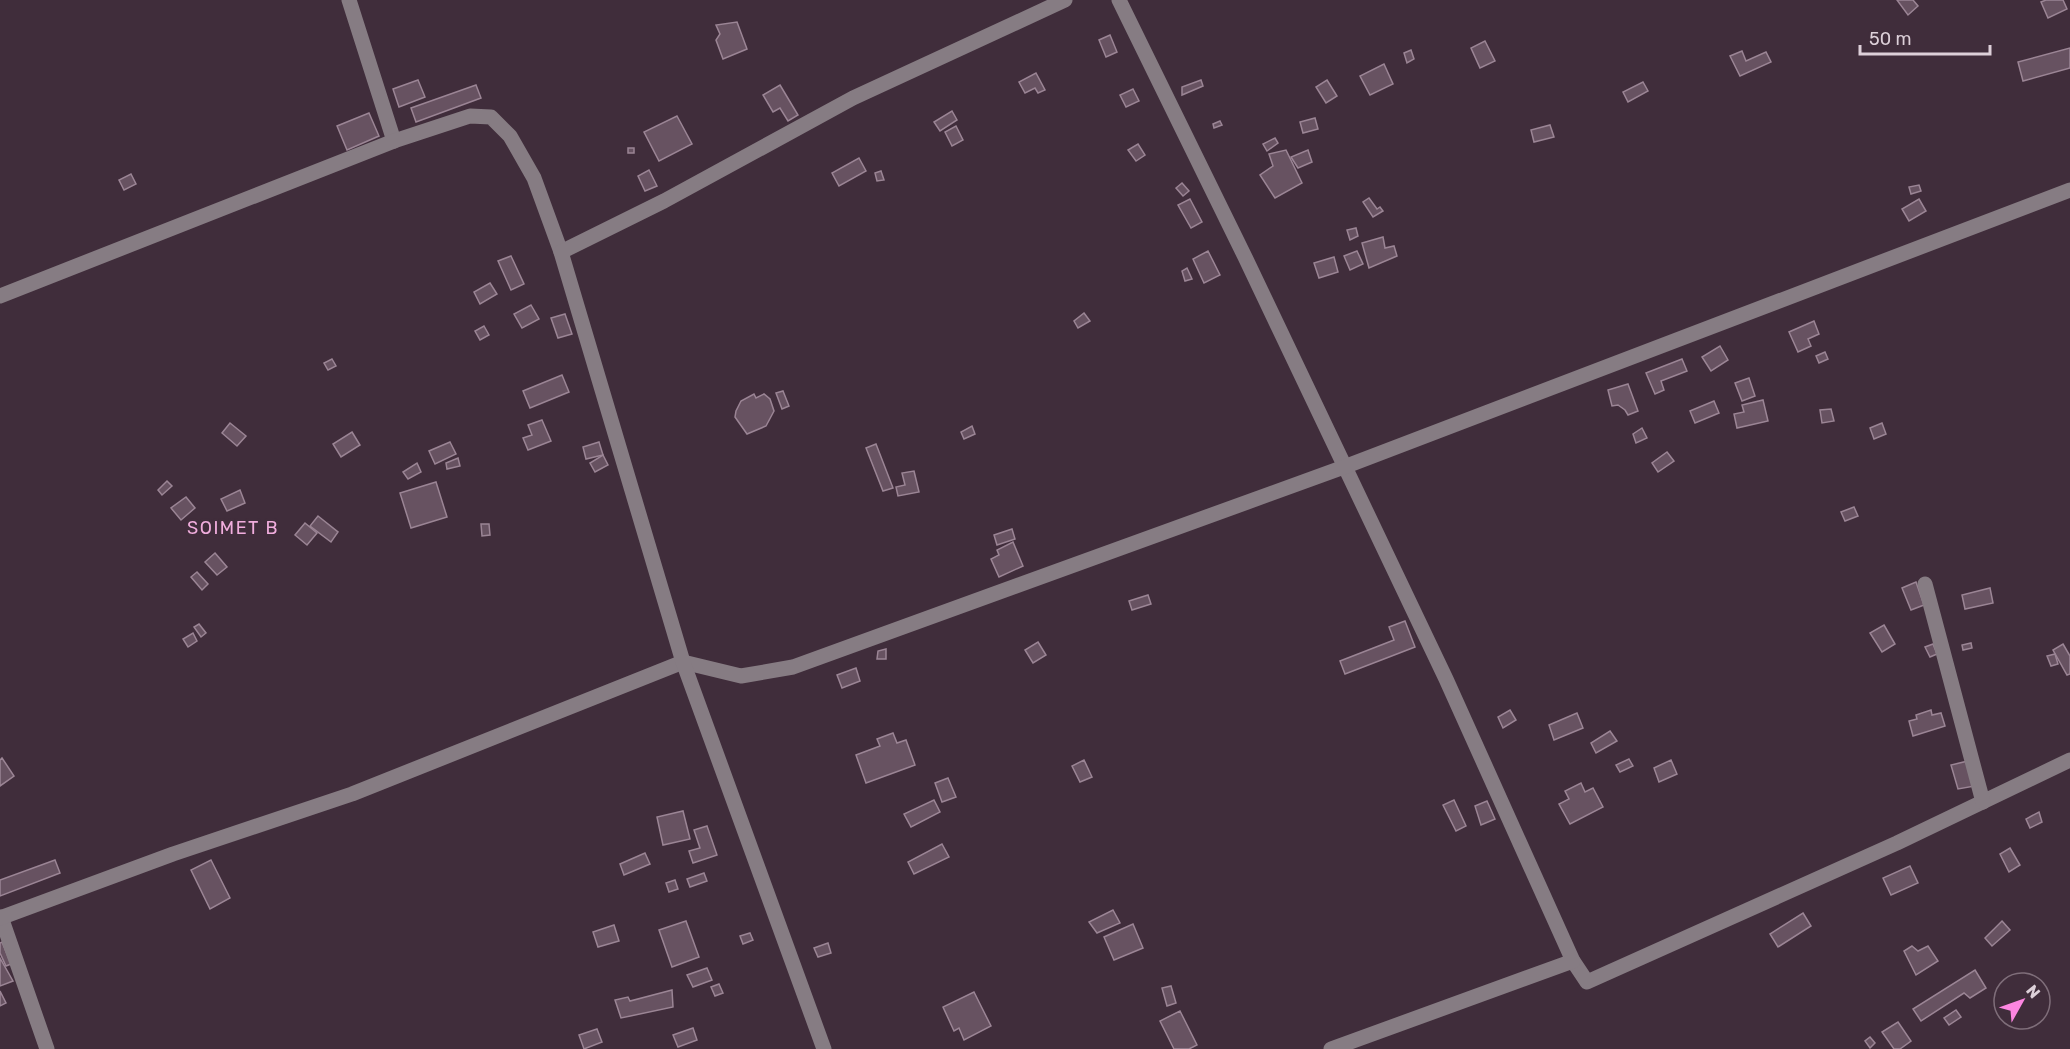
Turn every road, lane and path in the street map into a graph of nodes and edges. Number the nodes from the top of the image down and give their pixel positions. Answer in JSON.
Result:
{"nodes":[{"id":1,"x":349,"y":0,"type":"edge"},
{"id":2,"x":1065,"y":0,"type":"edge"},
{"id":3,"x":1119,"y":0,"type":"edge"},
{"id":4,"x":394,"y":141,"type":"junction"},
{"id":5,"x":2070,"y":190,"type":"edge"},
{"id":6,"x":561,"y":252,"type":"junction"},
{"id":7,"x":0,"y":296,"type":"edge"},
{"id":8,"x":1344,"y":467,"type":"junction"},
{"id":9,"x":1924,"y":584,"type":"dead end"},
{"id":10,"x":682,"y":662,"type":"junction"},
{"id":11,"x":2070,"y":760,"type":"edge"},
{"id":12,"x":1983,"y":802,"type":"junction"},
{"id":13,"x":0,"y":918,"type":"edge"},
{"id":14,"x":1573,"y":961,"type":"junction"},
{"id":15,"x":47,"y":1049,"type":"edge"},
{"id":16,"x":824,"y":1049,"type":"edge"},
{"id":17,"x":1331,"y":1049,"type":"edge"}],
"edges":[{"from":1,"to":4,"type":"street"},
{"from":2,"to":6,"type":"street"},
{"from":3,"to":8,"type":"street"},
{"from":4,"to":6,"type":"street"},
{"from":4,"to":7,"type":"street"},
{"from":5,"to":8,"type":"street"},
{"from":6,"to":10,"type":"street"},
{"from":8,"to":10,"type":"street"},
{"from":8,"to":14,"type":"street"},
{"from":9,"to":12,"type":"street"},
{"from":10,"to":13,"type":"street"},
{"from":10,"to":16,"type":"street"},
{"from":11,"to":12,"type":"street"},
{"from":12,"to":14,"type":"street"},
{"from":13,"to":15,"type":"street"},
{"from":14,"to":17,"type":"street"}]}
